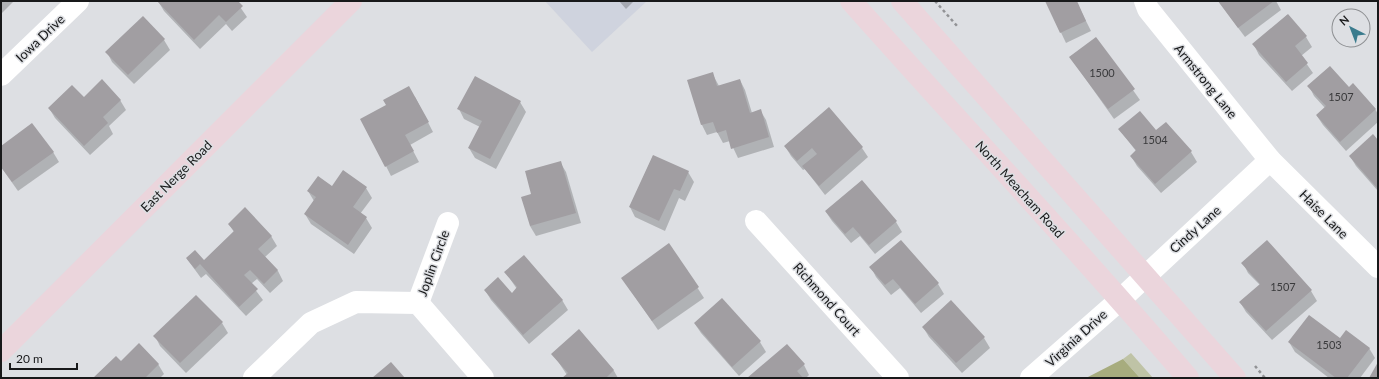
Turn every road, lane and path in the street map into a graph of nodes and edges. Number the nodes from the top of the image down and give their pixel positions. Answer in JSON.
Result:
{"nodes":[{"id":1,"x":78,"y":1,"type":"edge"},
{"id":2,"x":351,"y":1,"type":"edge"},
{"id":3,"x":851,"y":1,"type":"edge"},
{"id":4,"x":902,"y":1,"type":"edge"},
{"id":5,"x":1145,"y":1,"type":"edge"},
{"id":6,"x":1,"y":75,"type":"edge"},
{"id":7,"x":1270,"y":160,"type":"junction"},
{"id":8,"x":756,"y":221,"type":"dead end"},
{"id":9,"x":448,"y":223,"type":"dead end"},
{"id":10,"x":1378,"y":267,"type":"edge"},
{"id":11,"x":1145,"y":275,"type":"junction"},
{"id":12,"x":1121,"y":299,"type":"junction"},
{"id":13,"x":418,"y":303,"type":"junction"},
{"id":14,"x":1,"y":351,"type":"edge"},
{"id":15,"x":254,"y":378,"type":"edge"},
{"id":16,"x":483,"y":378,"type":"edge"},
{"id":17,"x":898,"y":378,"type":"edge"},
{"id":18,"x":1031,"y":378,"type":"edge"},
{"id":19,"x":1188,"y":378,"type":"edge"},
{"id":20,"x":1235,"y":378,"type":"edge"}],
"edges":[{"from":1,"to":6,"type":"street","name":"Iowa Drive"},
{"from":2,"to":14,"type":"main road","name":"East Nerge Road"},
{"from":3,"to":12,"type":"main road","name":"North Meacham Road"},
{"from":4,"to":11,"type":"main road"},
{"from":5,"to":7,"type":"street","name":"Armstrong Lane"},
{"from":7,"to":10,"type":"street","name":"Haise Lane"},
{"from":7,"to":11,"type":"street","name":"Cindy Lane"},
{"from":8,"to":17,"type":"street","name":"Richmond Court"},
{"from":9,"to":13,"type":"street","name":"Joplin Circle"},
{"from":11,"to":12,"type":"street","name":"Cindy Lane"},
{"from":11,"to":20,"type":"main road"},
{"from":12,"to":18,"type":"street","name":"Virginia Drive"},
{"from":12,"to":19,"type":"main road","name":"North Meacham Road"},
{"from":13,"to":15,"type":"street"},
{"from":13,"to":16,"type":"street"}]}
